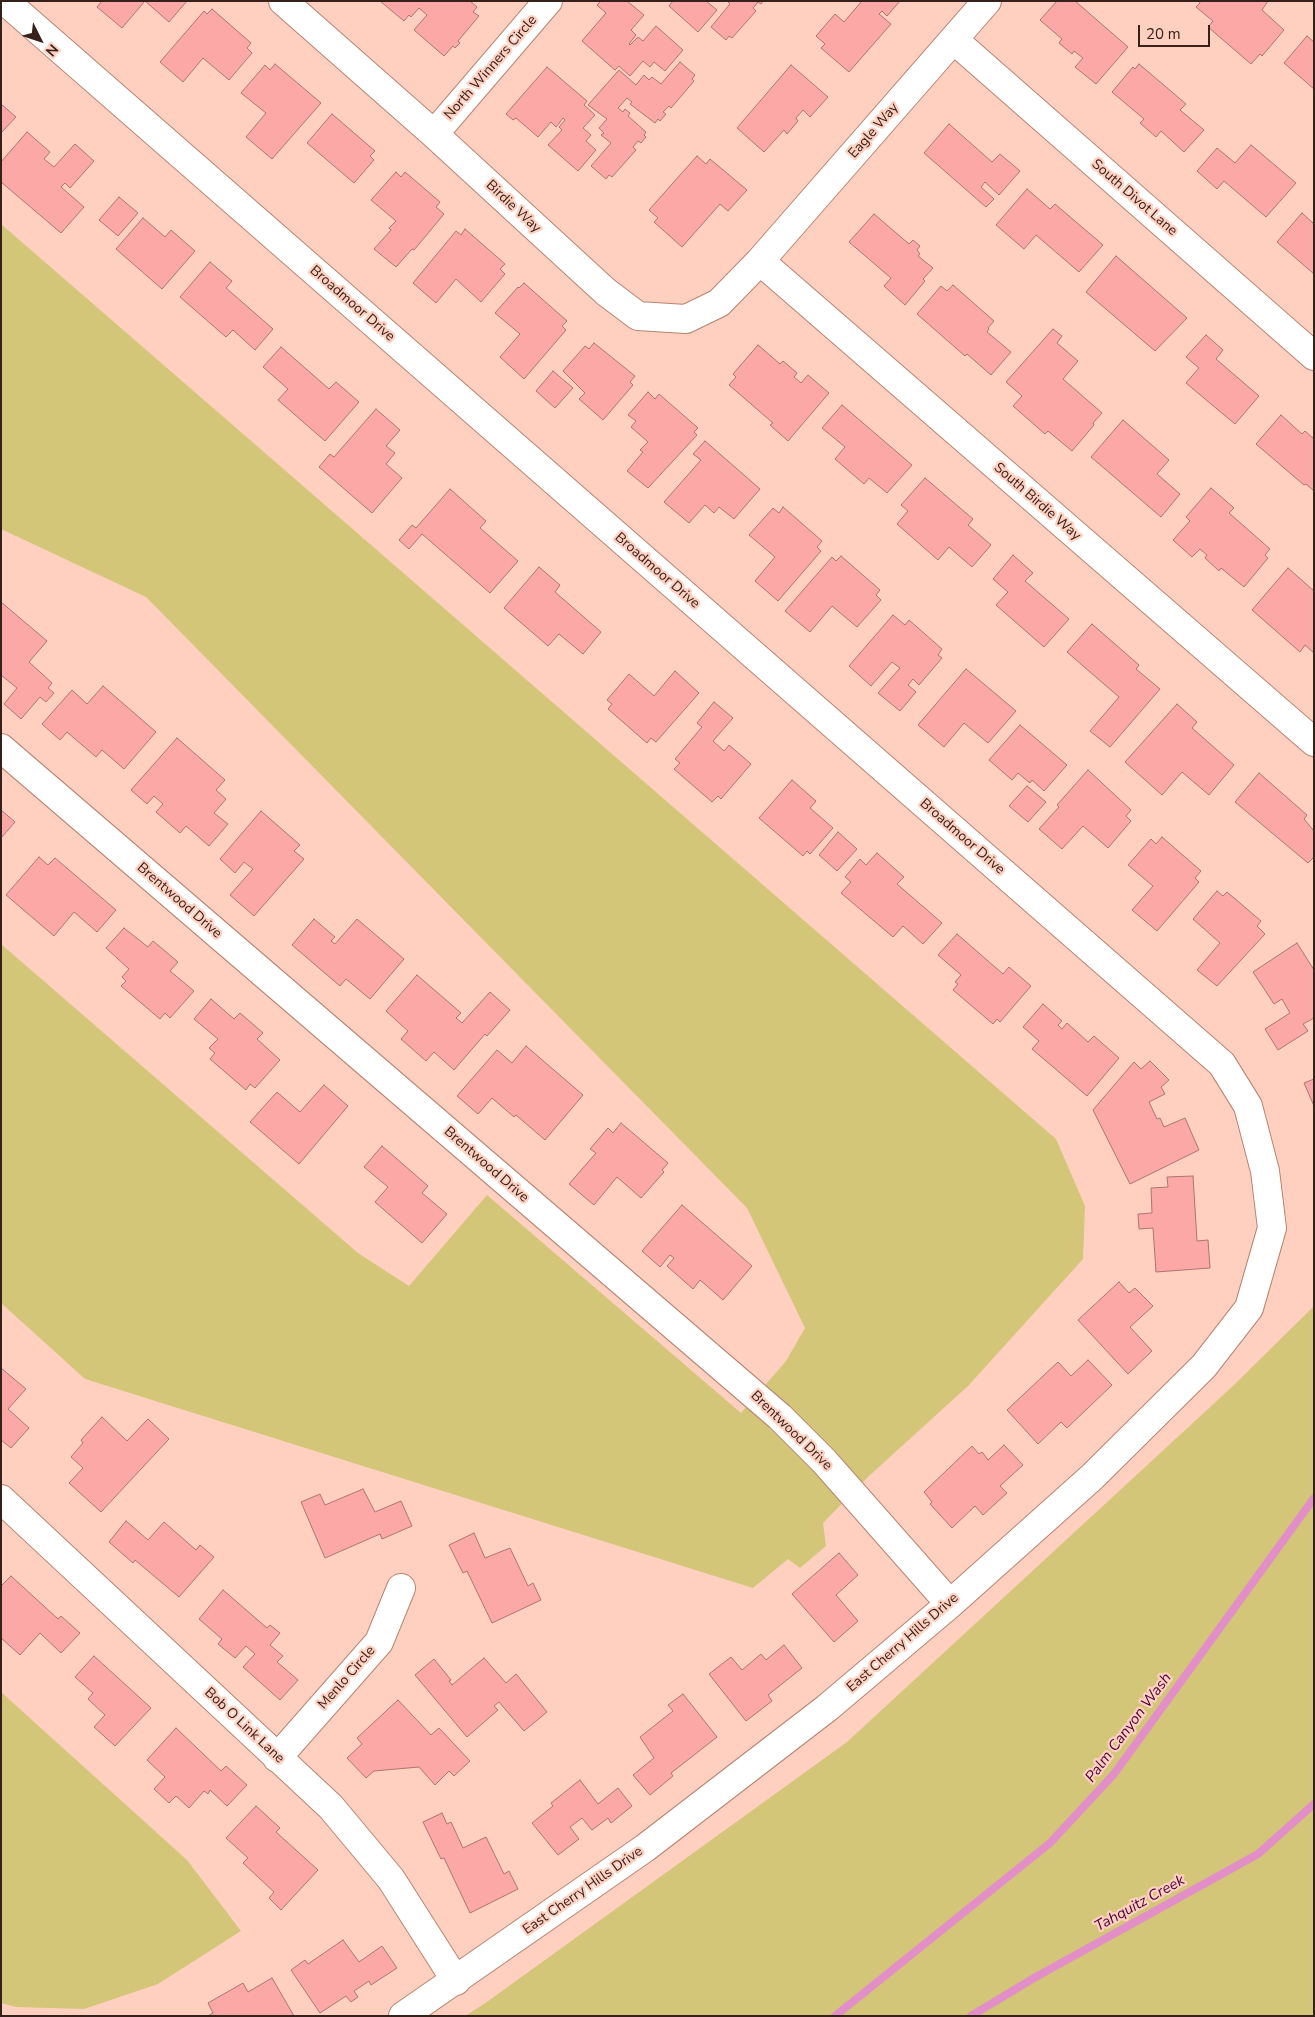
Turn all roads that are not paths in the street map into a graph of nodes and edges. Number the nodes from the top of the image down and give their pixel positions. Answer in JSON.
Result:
{"nodes":[{"id":1,"x":5,"y":1,"type":"edge"},
{"id":2,"x":283,"y":1,"type":"edge"},
{"id":3,"x":548,"y":1,"type":"edge"},
{"id":4,"x":987,"y":1,"type":"edge"},
{"id":5,"x":954,"y":40,"type":"junction"},
{"id":6,"x":434,"y":134,"type":"junction"},
{"id":7,"x":760,"y":261,"type":"junction"},
{"id":8,"x":1314,"y":356,"type":"edge"},
{"id":9,"x":1314,"y":742,"type":"edge"},
{"id":10,"x":1,"y":748,"type":"edge"},
{"id":11,"x":1266,"y":1171,"type":"joint"},
{"id":12,"x":1,"y":1498,"type":"edge"},
{"id":13,"x":401,"y":1588,"type":"dead end"},
{"id":14,"x":950,"y":1604,"type":"junction"},
{"id":15,"x":277,"y":1758,"type":"junction"},
{"id":16,"x":456,"y":1981,"type":"junction"},
{"id":17,"x":402,"y":2016,"type":"edge"}],
"edges":[{"from":1,"to":11,"type":"street","name":"Broadmoor Drive"},
{"from":2,"to":6,"type":"street","name":"Birdie Way"},
{"from":3,"to":6,"type":"street","name":"North Winners Circle"},
{"from":4,"to":5,"type":"street","name":"Eagle Way"},
{"from":5,"to":7,"type":"street","name":"Eagle Way"},
{"from":5,"to":8,"type":"street","name":"South Divot Lane"},
{"from":6,"to":7,"type":"street","name":"Birdie Way"},
{"from":7,"to":9,"type":"street","name":"South Birdie Way"},
{"from":10,"to":14,"type":"street","name":"Brentwood Drive"},
{"from":11,"to":14,"type":"street","name":"East Cherry Hills Drive"},
{"from":12,"to":15,"type":"street","name":"Bob O Link Lane"},
{"from":13,"to":15,"type":"street","name":"Menlo Circle"},
{"from":14,"to":16,"type":"street","name":"East Cherry Hills Drive"},
{"from":15,"to":16,"type":"street","name":"Bob O Link Lane"},
{"from":16,"to":17,"type":"street","name":"East Cherry Hills Drive"}]}
